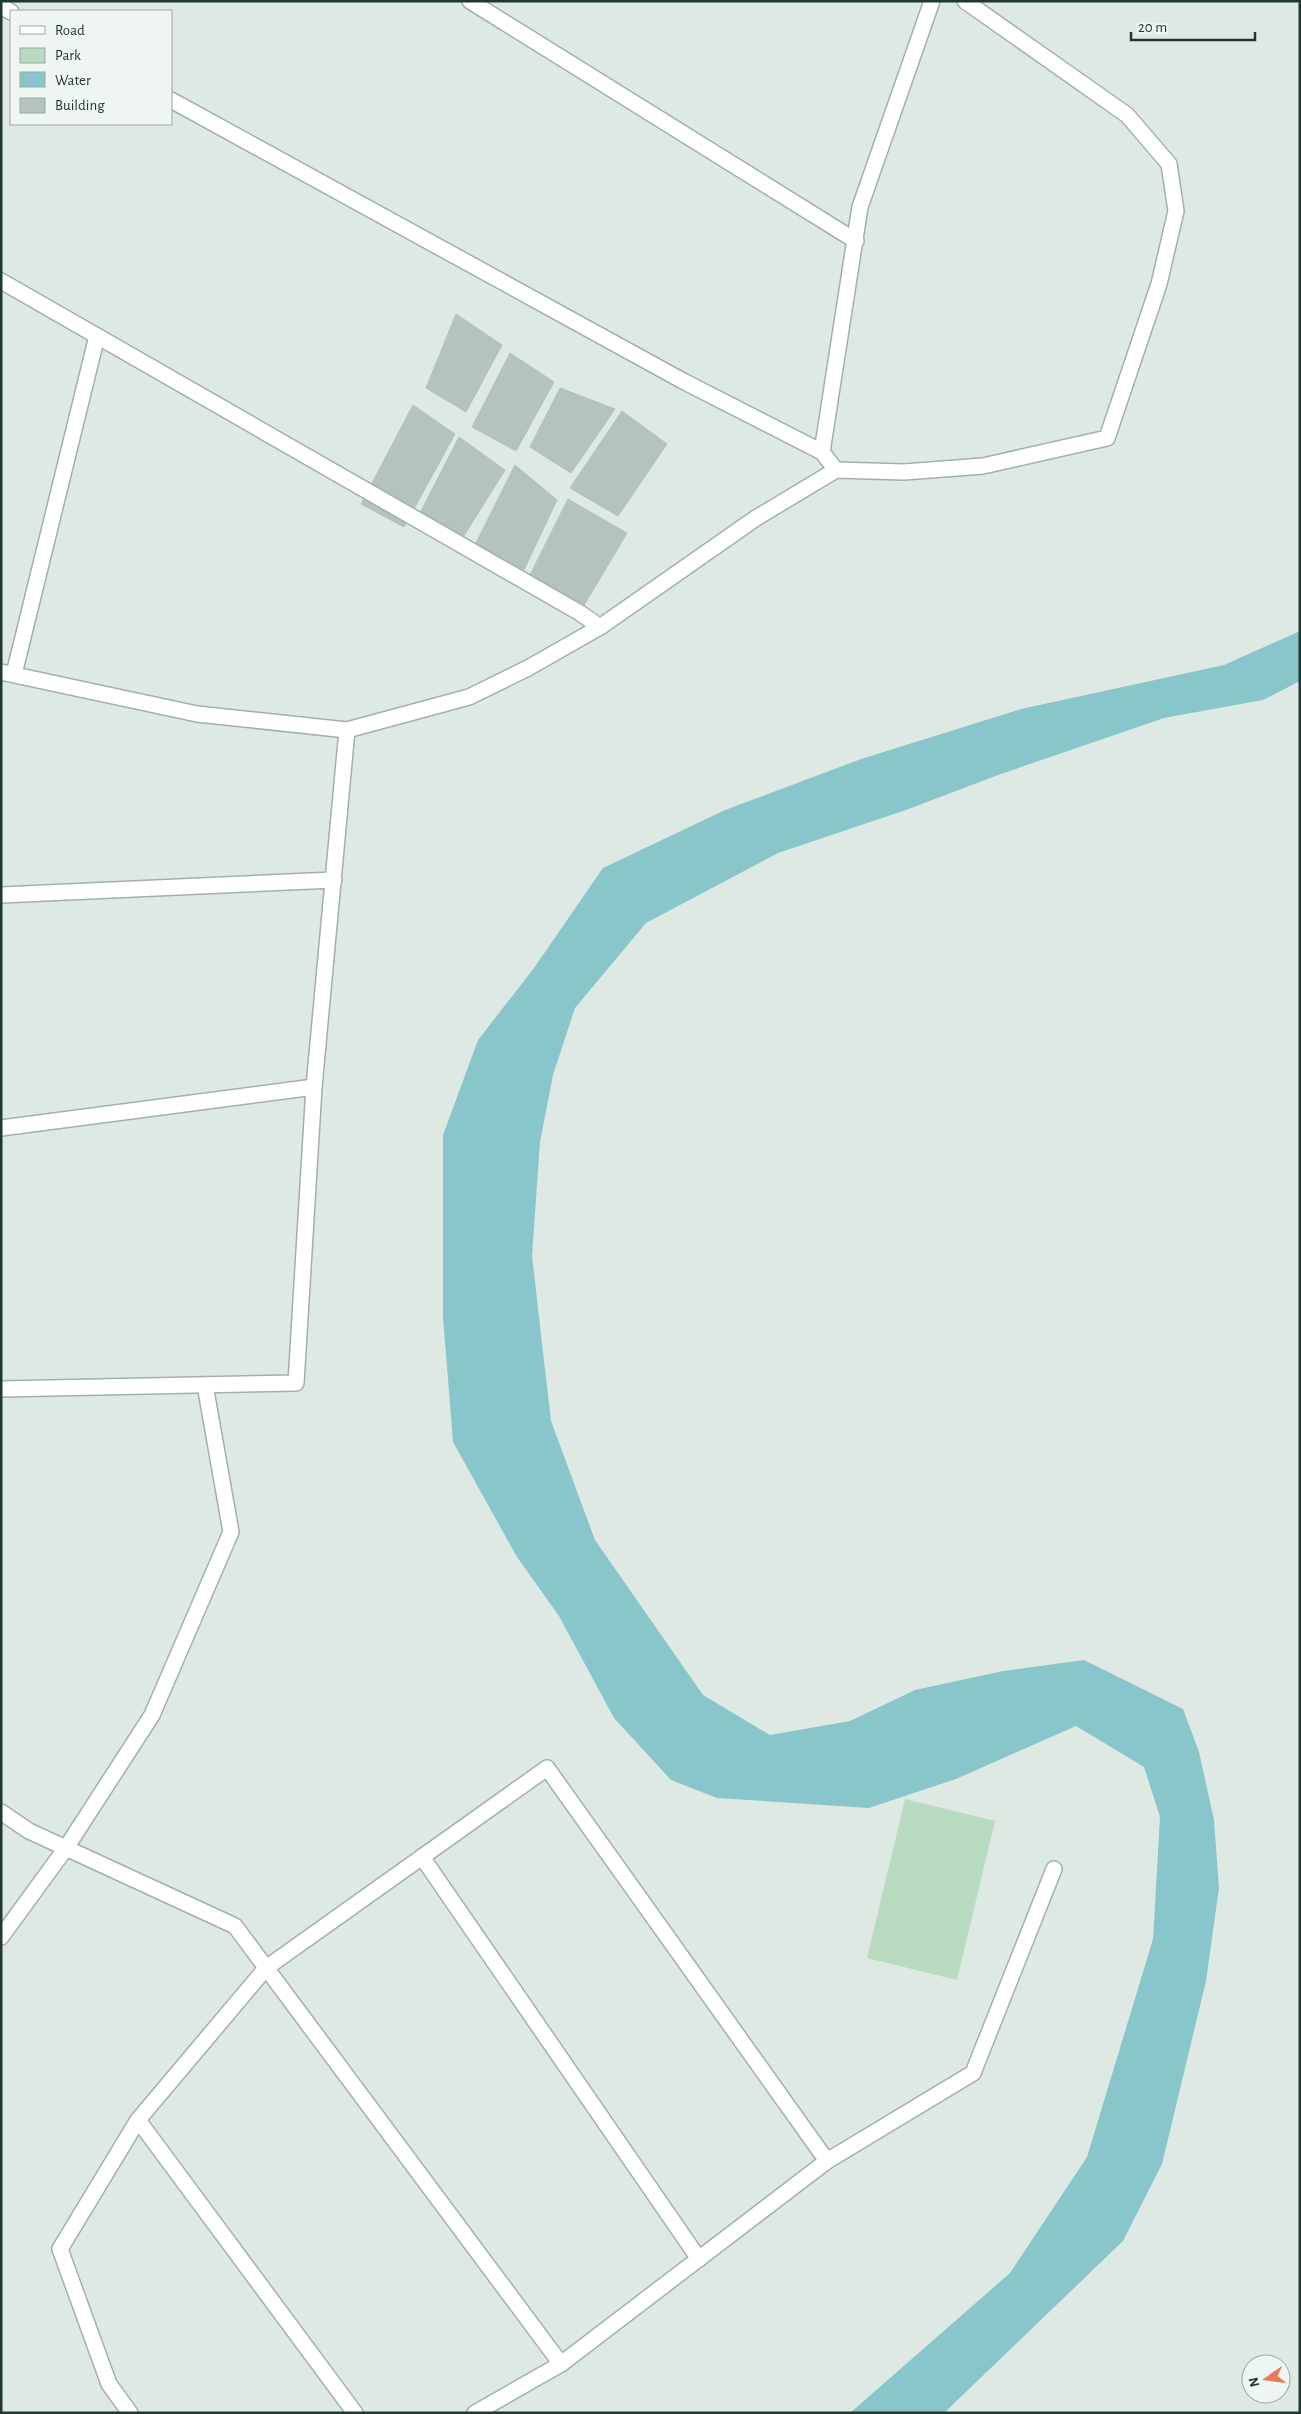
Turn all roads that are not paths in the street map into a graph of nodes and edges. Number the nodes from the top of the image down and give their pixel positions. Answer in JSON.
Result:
{"nodes":[{"id":1,"x":470,"y":1,"type":"edge"},
{"id":2,"x":932,"y":1,"type":"edge"},
{"id":3,"x":965,"y":1,"type":"edge"},
{"id":4,"x":172,"y":101,"type":"edge"},
{"id":5,"x":856,"y":240,"type":"junction"},
{"id":6,"x":1,"y":281,"type":"edge"},
{"id":7,"x":97,"y":336,"type":"junction"},
{"id":8,"x":822,"y":452,"type":"junction"},
{"id":9,"x":836,"y":470,"type":"junction"},
{"id":10,"x":600,"y":627,"type":"junction"},
{"id":11,"x":8,"y":673,"type":"edge"},
{"id":12,"x":347,"y":730,"type":"junction"},
{"id":13,"x":334,"y":880,"type":"junction"},
{"id":14,"x":1,"y":895,"type":"edge"},
{"id":15,"x":314,"y":1087,"type":"junction"},
{"id":16,"x":1,"y":1128,"type":"edge"},
{"id":17,"x":205,"y":1385,"type":"junction"},
{"id":18,"x":1,"y":1389,"type":"edge"},
{"id":19,"x":1,"y":1812,"type":"edge"},
{"id":20,"x":66,"y":1848,"type":"junction"},
{"id":21,"x":422,"y":1857,"type":"junction"},
{"id":22,"x":1054,"y":1869,"type":"dead end"},
{"id":23,"x":1,"y":1937,"type":"edge"},
{"id":24,"x":266,"y":1968,"type":"junction"},
{"id":25,"x":138,"y":2120,"type":"junction"},
{"id":26,"x":827,"y":2162,"type":"junction"},
{"id":27,"x":698,"y":2259,"type":"junction"},
{"id":28,"x":561,"y":2364,"type":"junction"},
{"id":29,"x":130,"y":2413,"type":"edge"},
{"id":30,"x":355,"y":2413,"type":"edge"},
{"id":31,"x":475,"y":2413,"type":"edge"}],
"edges":[{"from":1,"to":5,"type":"street"},
{"from":2,"to":5,"type":"street"},
{"from":3,"to":9,"type":"street"},
{"from":4,"to":8,"type":"street"},
{"from":5,"to":8,"type":"street"},
{"from":6,"to":7,"type":"street"},
{"from":7,"to":10,"type":"street"},
{"from":7,"to":11,"type":"street"},
{"from":8,"to":9,"type":"street"},
{"from":9,"to":10,"type":"street"},
{"from":10,"to":12,"type":"street"},
{"from":11,"to":12,"type":"street"},
{"from":12,"to":13,"type":"street"},
{"from":13,"to":14,"type":"street"},
{"from":13,"to":15,"type":"street"},
{"from":15,"to":16,"type":"street"},
{"from":15,"to":17,"type":"street"},
{"from":17,"to":18,"type":"street"},
{"from":17,"to":20,"type":"street"},
{"from":19,"to":20,"type":"street"},
{"from":20,"to":23,"type":"street"},
{"from":20,"to":24,"type":"street"},
{"from":21,"to":24,"type":"street"},
{"from":21,"to":26,"type":"street"},
{"from":21,"to":27,"type":"street"},
{"from":22,"to":26,"type":"street"},
{"from":24,"to":25,"type":"street"},
{"from":24,"to":28,"type":"street"},
{"from":25,"to":29,"type":"street"},
{"from":25,"to":30,"type":"street"},
{"from":26,"to":27,"type":"street"},
{"from":27,"to":28,"type":"street"},
{"from":28,"to":31,"type":"street"}]}
